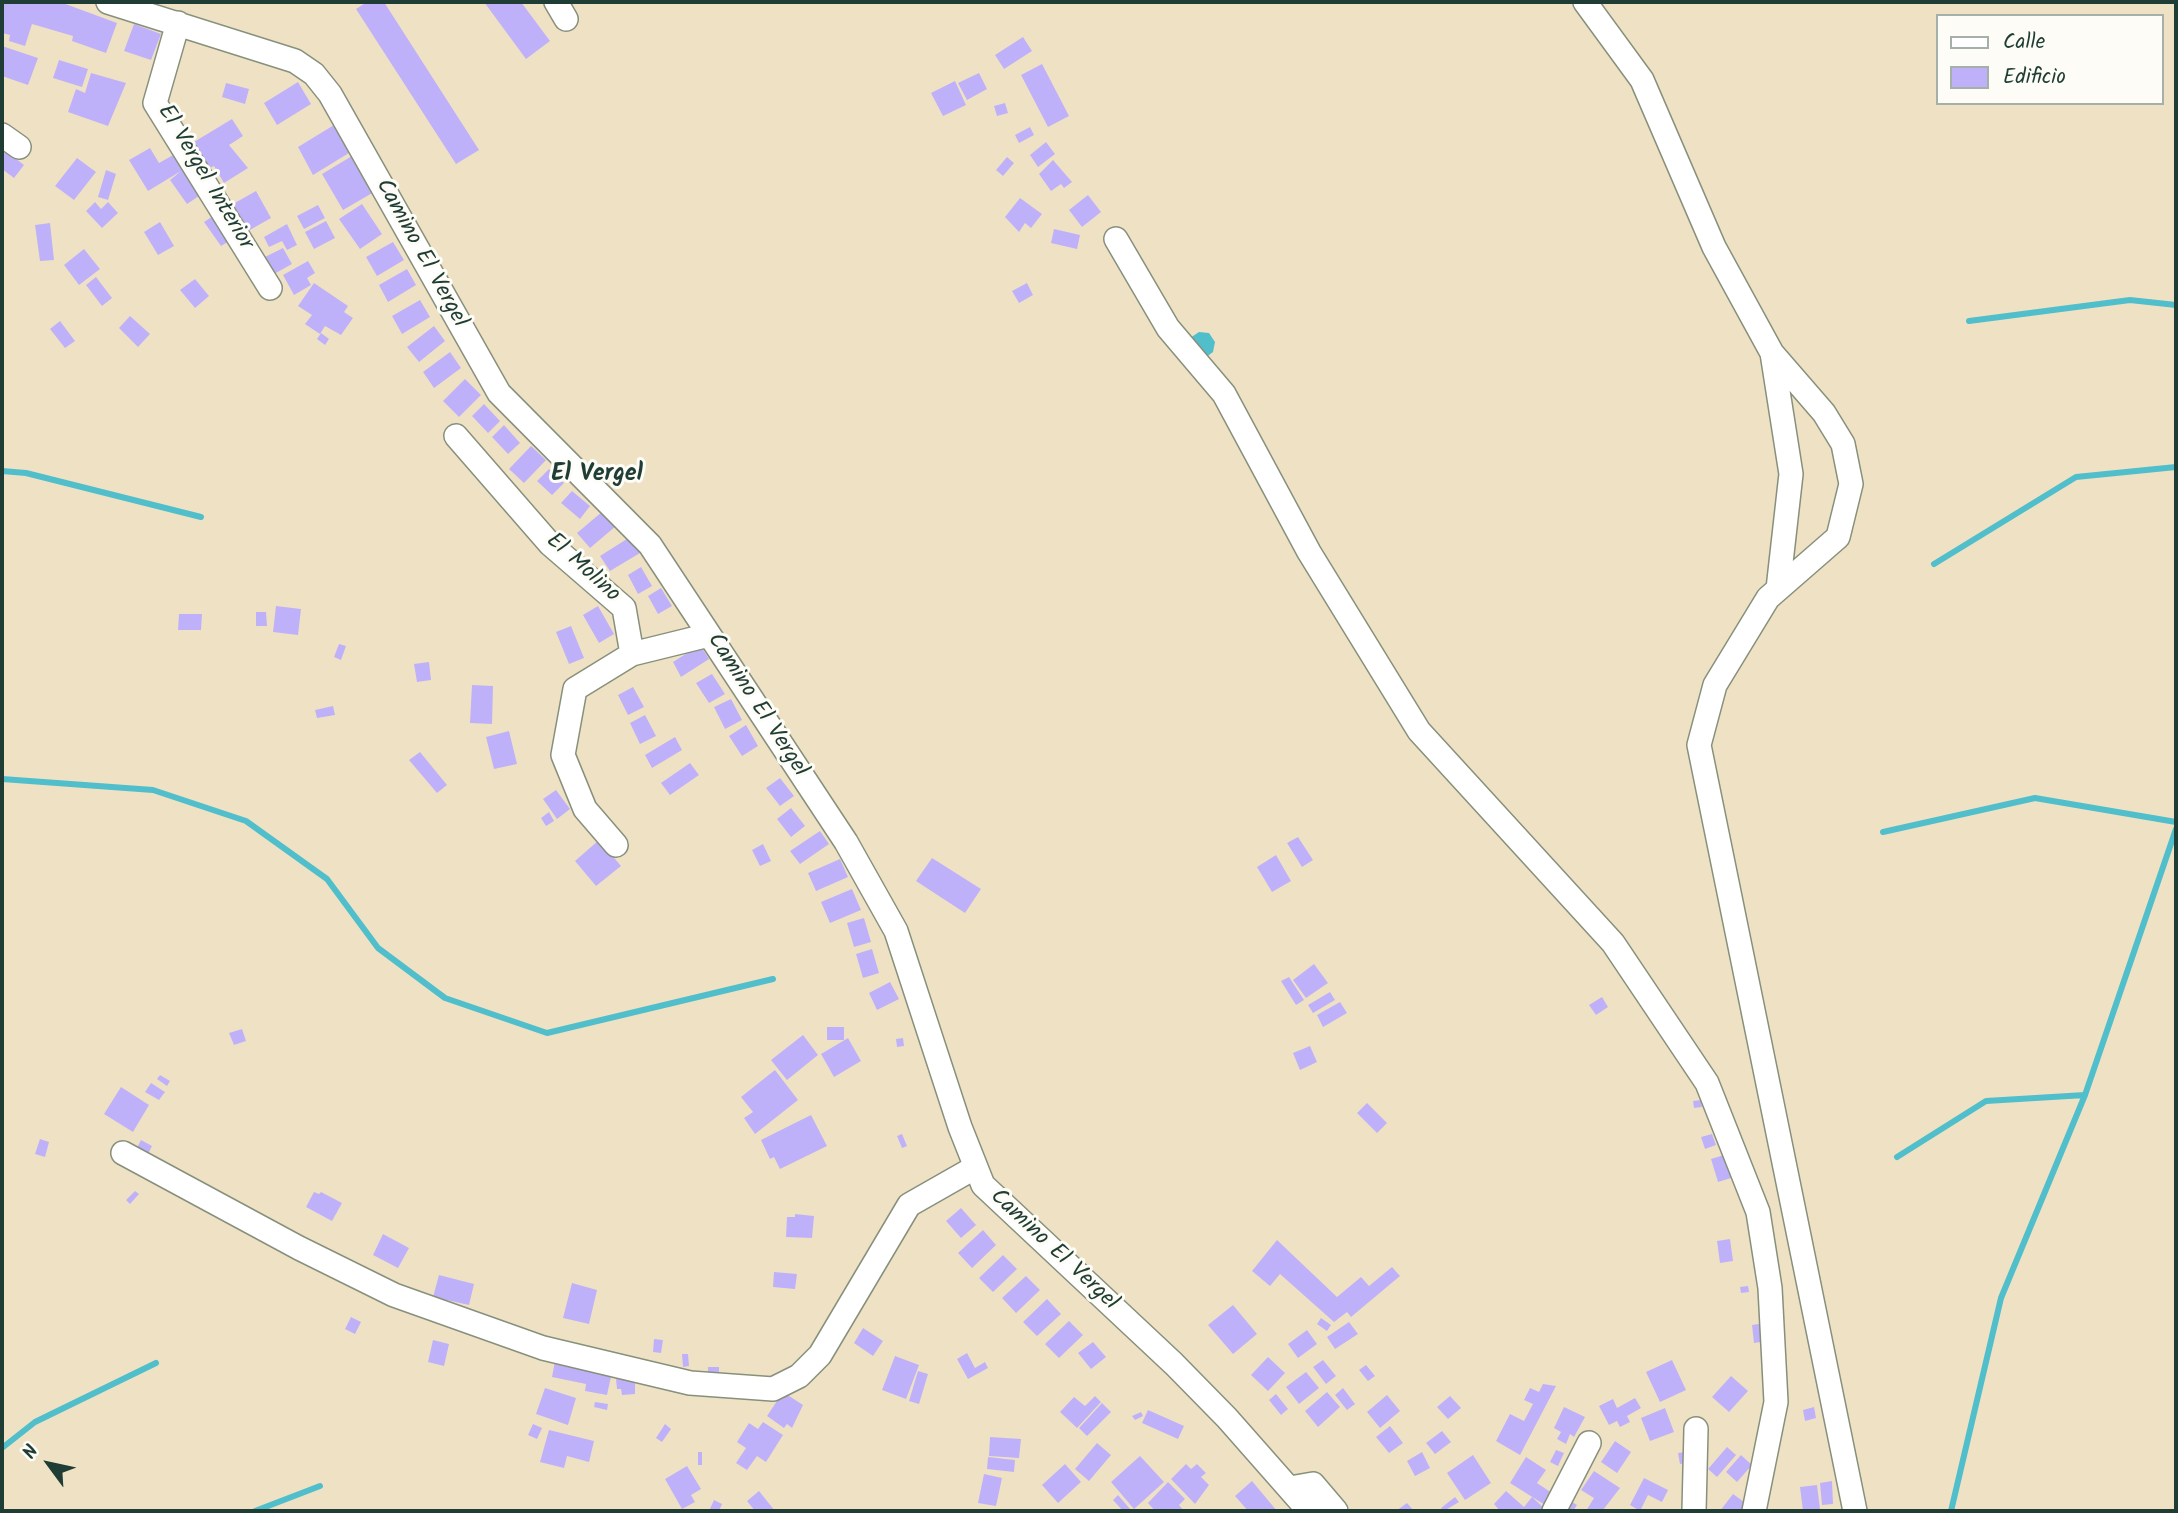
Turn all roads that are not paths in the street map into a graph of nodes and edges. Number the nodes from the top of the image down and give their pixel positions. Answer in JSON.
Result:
{"nodes":[{"id":1,"x":108,"y":2,"type":"edge"},
{"id":2,"x":1585,"y":2,"type":"edge"},
{"id":3,"x":178,"y":23,"type":"junction"},
{"id":4,"x":1116,"y":239,"type":"dead end"},
{"id":5,"x":270,"y":288,"type":"dead end"},
{"id":6,"x":1772,"y":353,"type":"junction"},
{"id":7,"x":456,"y":436,"type":"dead end"},
{"id":8,"x":1778,"y":589,"type":"junction"},
{"id":9,"x":709,"y":635,"type":"junction"},
{"id":10,"x":632,"y":654,"type":"junction"},
{"id":11,"x":616,"y":845,"type":"dead end"},
{"id":12,"x":123,"y":1153,"type":"dead end"},
{"id":13,"x":974,"y":1168,"type":"junction"},
{"id":14,"x":1696,"y":1429,"type":"dead end"},
{"id":15,"x":1589,"y":1443,"type":"dead end"},
{"id":16,"x":1290,"y":1488,"type":"junction"},
{"id":17,"x":1309,"y":1511,"type":"edge"},
{"id":18,"x":1336,"y":1511,"type":"edge"},
{"id":19,"x":1554,"y":1511,"type":"edge"},
{"id":20,"x":1694,"y":1511,"type":"edge"},
{"id":21,"x":1754,"y":1511,"type":"edge"},
{"id":22,"x":1855,"y":1511,"type":"edge"}],
"edges":[{"from":1,"to":3,"type":"street","name":"Camino El Vergel"},
{"from":2,"to":6,"type":"street"},
{"from":3,"to":5,"type":"street","name":"El Vergel Interior"},
{"from":3,"to":9,"type":"street","name":"Camino El Vergel"},
{"from":4,"to":21,"type":"street"},
{"from":6,"to":8,"type":"street"},
{"from":6,"to":8,"type":"street"},
{"from":7,"to":10,"type":"street","name":"El Molino"},
{"from":8,"to":22,"type":"street"},
{"from":9,"to":10,"type":"street"},
{"from":9,"to":13,"type":"street","name":"Camino El Vergel"},
{"from":10,"to":11,"type":"street"},
{"from":12,"to":13,"type":"street"},
{"from":13,"to":16,"type":"street","name":"Camino El Vergel"},
{"from":14,"to":20,"type":"street"},
{"from":15,"to":19,"type":"street"},
{"from":16,"to":17,"type":"street","name":"Camino El Vergel"},
{"from":16,"to":18,"type":"street"}]}
